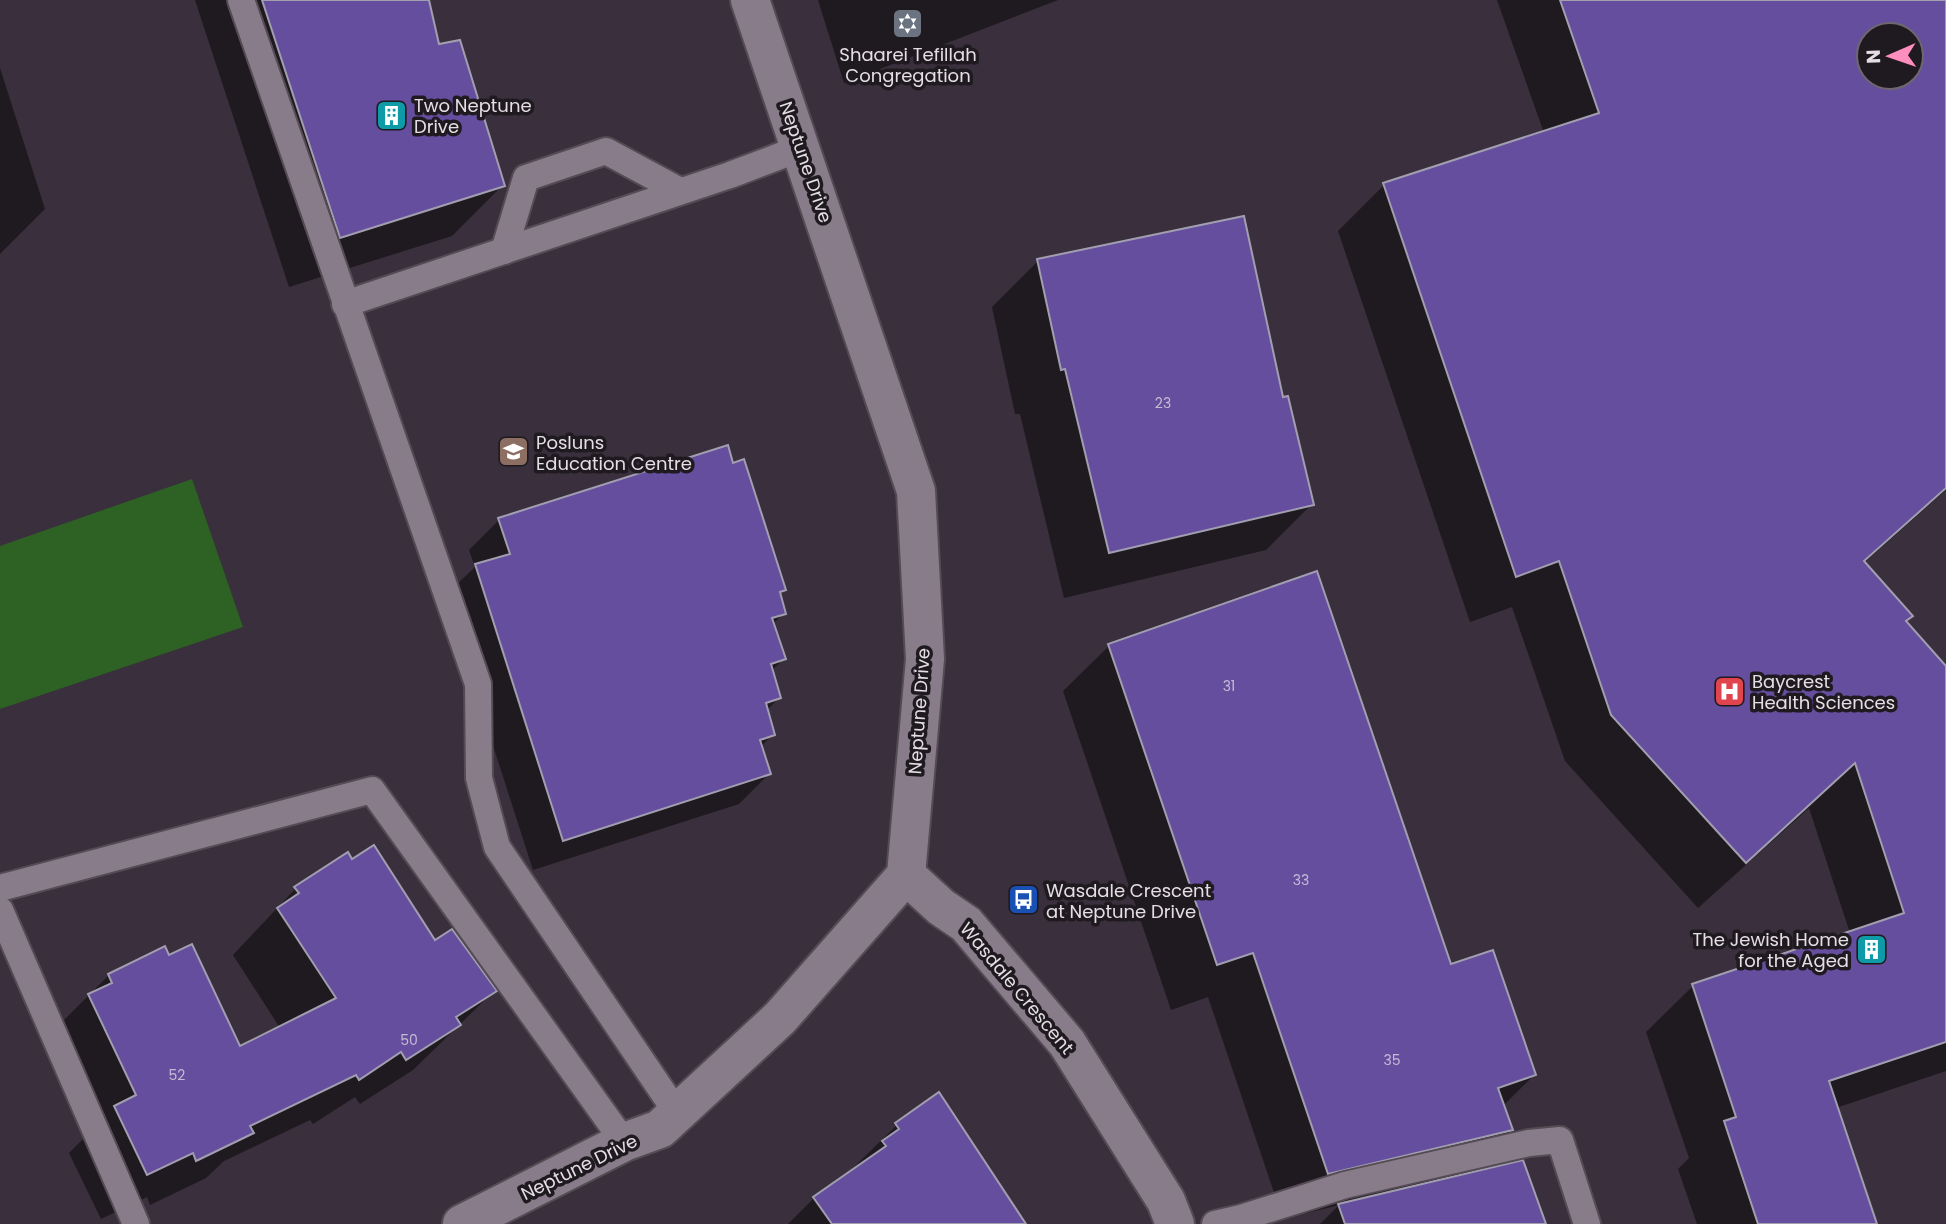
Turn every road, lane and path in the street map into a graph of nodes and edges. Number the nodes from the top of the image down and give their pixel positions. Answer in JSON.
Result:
{"nodes":[{"id":1,"x":241,"y":0,"type":"edge"},
{"id":2,"x":750,"y":0,"type":"edge"},
{"id":3,"x":802,"y":148,"type":"junction"},
{"id":4,"x":681,"y":191,"type":"junction"},
{"id":5,"x":504,"y":251,"type":"junction"},
{"id":6,"x":345,"y":304,"type":"junction"},
{"id":7,"x":906,"y":875,"type":"junction"},
{"id":8,"x":0,"y":888,"type":"edge"},
{"id":9,"x":0,"y":910,"type":"edge"},
{"id":10,"x":677,"y":1113,"type":"junction"},
{"id":11,"x":624,"y":1142,"type":"junction"},
{"id":12,"x":136,"y":1224,"type":"edge"},
{"id":13,"x":462,"y":1224,"type":"edge"},
{"id":14,"x":1175,"y":1224,"type":"edge"},
{"id":15,"x":1215,"y":1224,"type":"edge"},
{"id":16,"x":1587,"y":1224,"type":"edge"}],
"edges":[{"from":1,"to":6,"type":"lane"},
{"from":2,"to":3,"type":"street","name":"Neptune Drive"},
{"from":3,"to":4,"type":"lane"},
{"from":3,"to":7,"type":"street","name":"Neptune Drive"},
{"from":4,"to":5,"type":"lane"},
{"from":4,"to":5,"type":"lane"},
{"from":5,"to":6,"type":"lane"},
{"from":6,"to":10,"type":"lane"},
{"from":7,"to":10,"type":"street","name":"Neptune Drive"},
{"from":7,"to":14,"type":"street","name":"Wasdale Crescent"},
{"from":8,"to":11,"type":"lane"},
{"from":9,"to":12,"type":"lane"},
{"from":10,"to":11,"type":"street","name":"Neptune Drive"},
{"from":11,"to":13,"type":"street","name":"Neptune Drive"},
{"from":15,"to":16,"type":"lane"}]}
